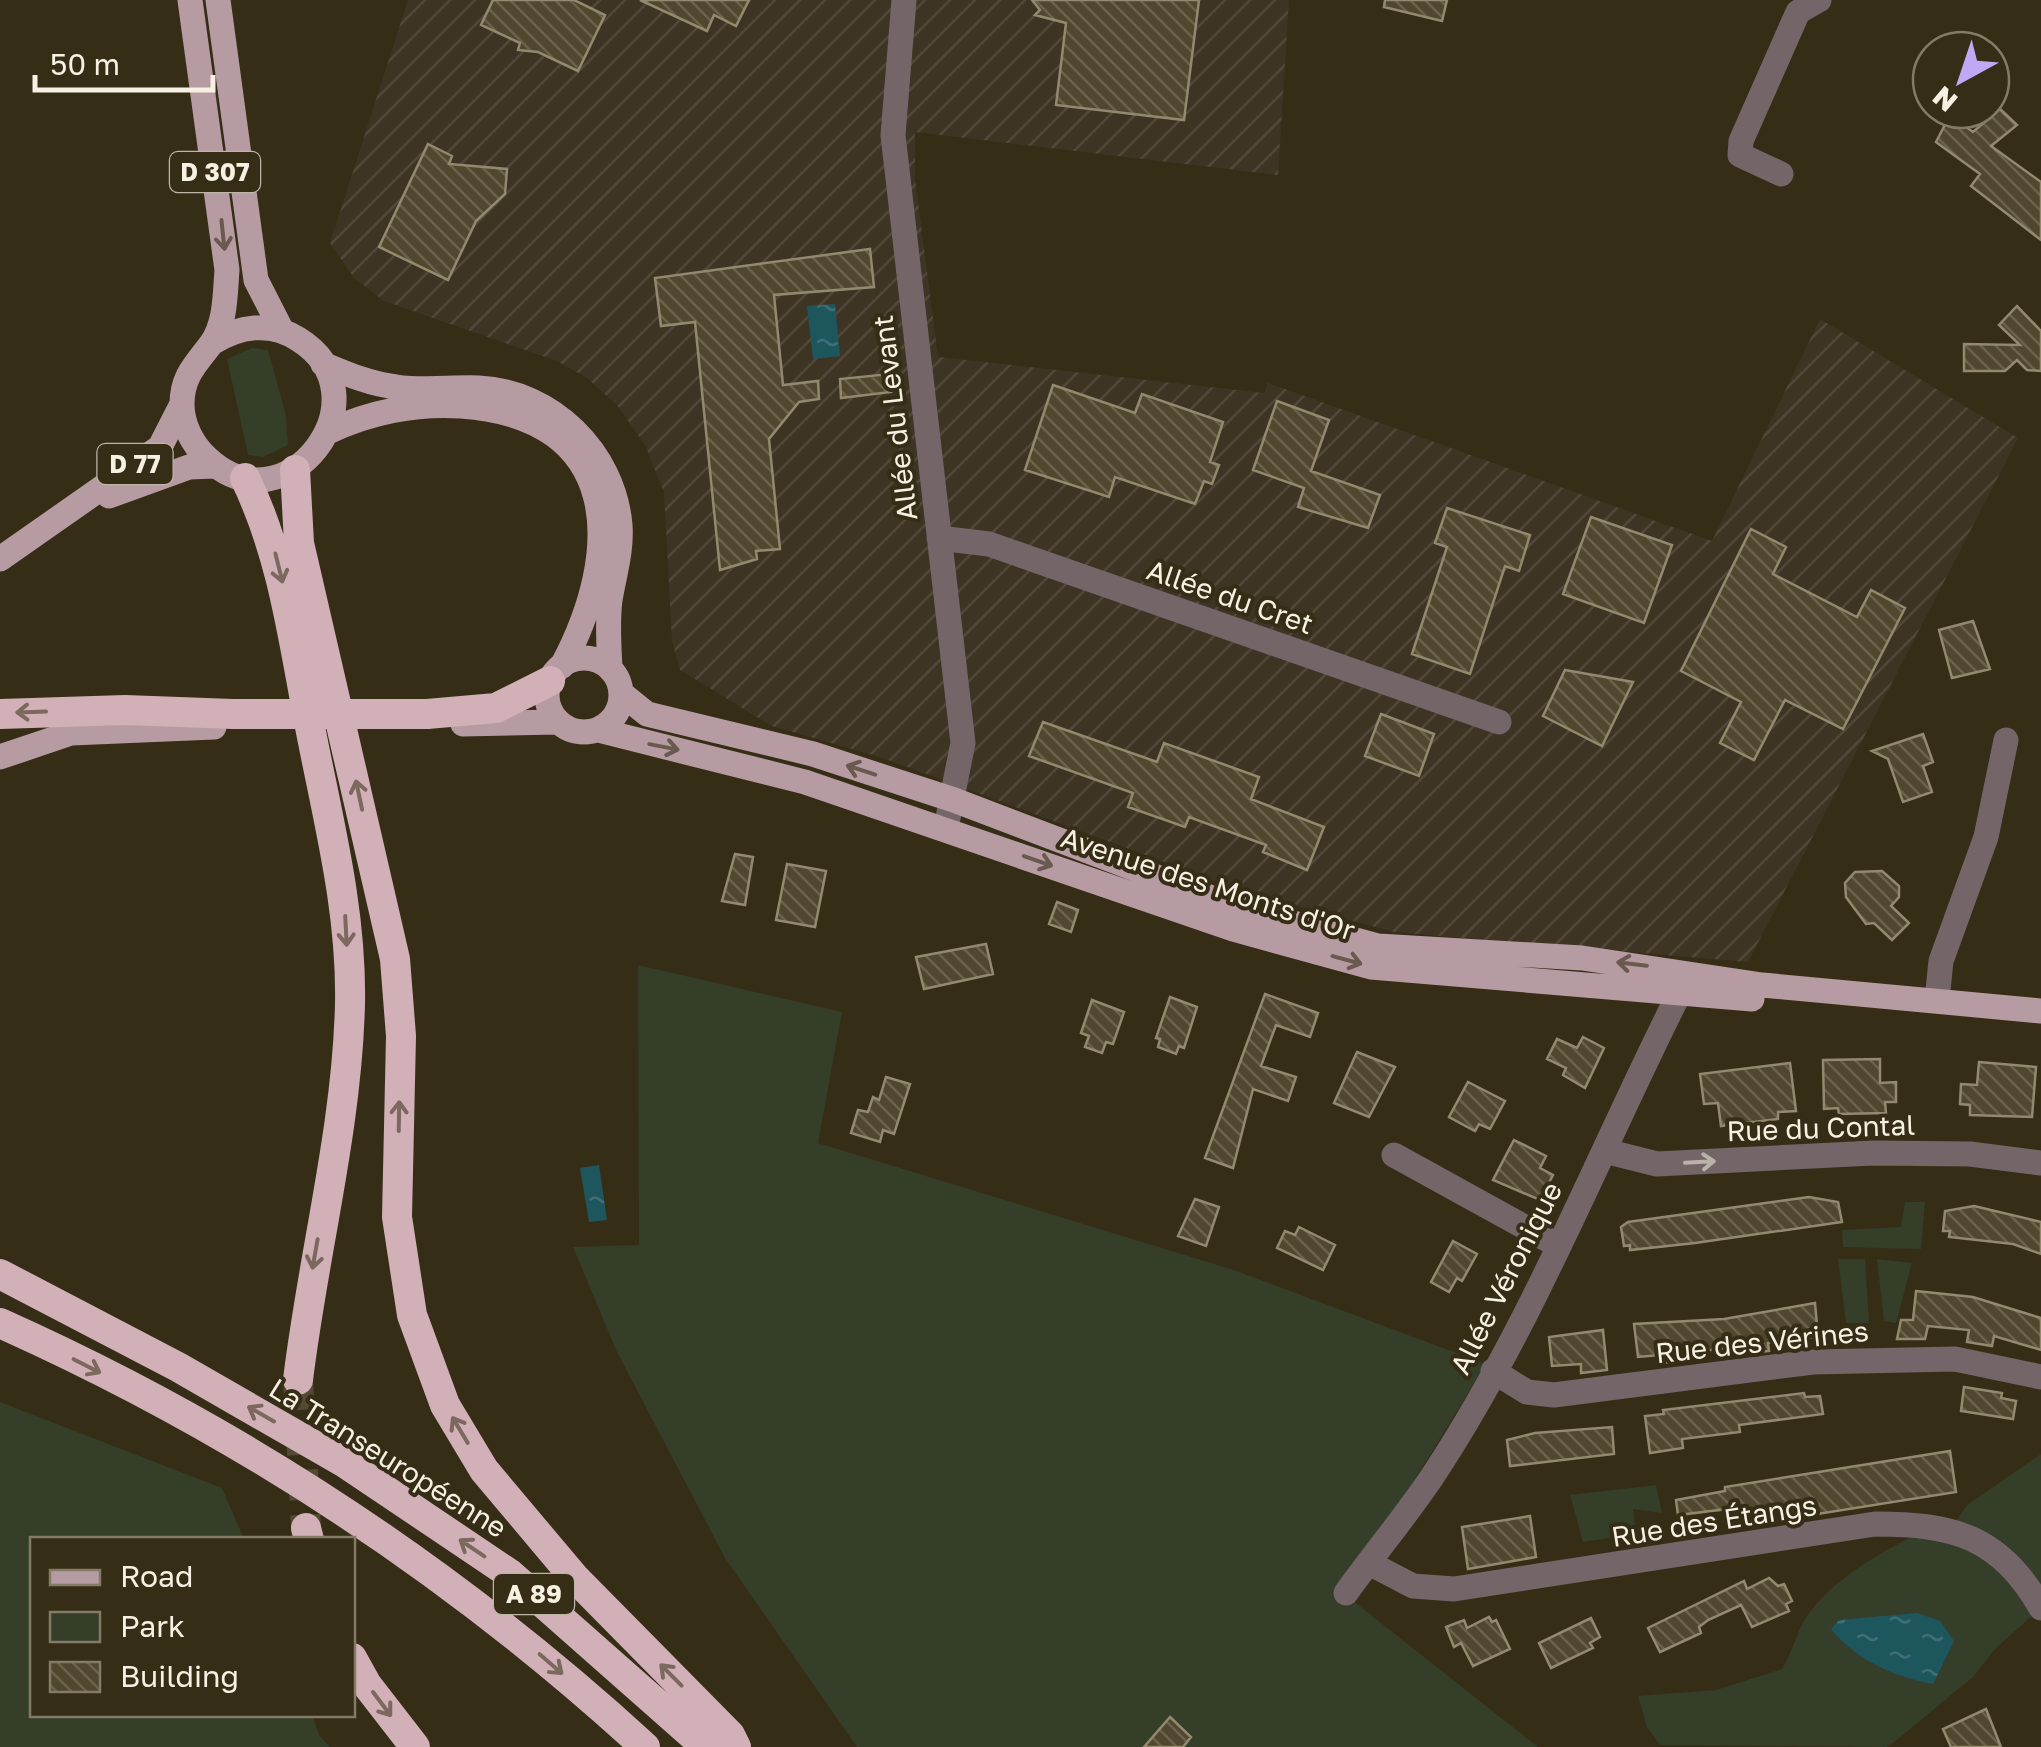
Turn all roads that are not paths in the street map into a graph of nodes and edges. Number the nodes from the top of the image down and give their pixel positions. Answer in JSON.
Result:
{"nodes":[{"id":1,"x":190,"y":0,"type":"edge"},
{"id":2,"x":218,"y":0,"type":"edge"},
{"id":3,"x":904,"y":0,"type":"edge"},
{"id":4,"x":1818,"y":0,"type":"edge"},
{"id":5,"x":1782,"y":174,"type":"dead end"},
{"id":6,"x":282,"y":330,"type":"junction"},
{"id":7,"x":212,"y":343,"type":"junction"},
{"id":8,"x":323,"y":364,"type":"junction"},
{"id":9,"x":182,"y":404,"type":"junction"},
{"id":10,"x":328,"y":432,"type":"junction"},
{"id":11,"x":295,"y":470,"type":"junction"},
{"id":12,"x":230,"y":472,"type":"junction"},
{"id":13,"x":71,"y":510,"type":"junction"},
{"id":14,"x":939,"y":538,"type":"junction"},
{"id":15,"x":0,"y":559,"type":"edge"},
{"id":16,"x":610,"y":669,"type":"junction"},
{"id":17,"x":556,"y":673,"type":"junction"},
{"id":18,"x":622,"y":693,"type":"junction"},
{"id":19,"x":0,"y":714,"type":"edge"},
{"id":20,"x":234,"y":720,"type":"junction"},
{"id":21,"x":427,"y":721,"type":"junction"},
{"id":22,"x":558,"y":722,"type":"junction"},
{"id":23,"x":1499,"y":722,"type":"dead end"},
{"id":24,"x":598,"y":730,"type":"junction"},
{"id":25,"x":2006,"y":740,"type":"dead end"},
{"id":26,"x":0,"y":756,"type":"edge"},
{"id":27,"x":954,"y":800,"type":"junction"},
{"id":28,"x":946,"y":828,"type":"junction"},
{"id":29,"x":1685,"y":982,"type":"junction"},
{"id":30,"x":1937,"y":1000,"type":"junction"},
{"id":31,"x":2041,"y":1011,"type":"edge"},
{"id":32,"x":1604,"y":1151,"type":"junction"},
{"id":33,"x":1394,"y":1155,"type":"dead end"},
{"id":34,"x":2041,"y":1163,"type":"edge"},
{"id":35,"x":1559,"y":1246,"type":"junction"},
{"id":36,"x":0,"y":1274,"type":"edge"},
{"id":37,"x":0,"y":1323,"type":"edge"},
{"id":38,"x":1493,"y":1371,"type":"junction"},
{"id":39,"x":2041,"y":1377,"type":"edge"},
{"id":40,"x":298,"y":1380,"type":"tunnel mouth"},
{"id":41,"x":1369,"y":1563,"type":"junction"},
{"id":42,"x":1346,"y":1593,"type":"dead end"},
{"id":43,"x":2041,"y":1608,"type":"edge"},
{"id":44,"x":355,"y":1663,"type":"edge"},
{"id":45,"x":415,"y":1747,"type":"edge"},
{"id":46,"x":645,"y":1747,"type":"edge"},
{"id":47,"x":706,"y":1747,"type":"edge"},
{"id":48,"x":736,"y":1747,"type":"edge"}],
"edges":[{"from":1,"to":7,"type":"main road","number":"D 307","one_way":true},
{"from":2,"to":6,"type":"main road","number":"D 307"},
{"from":3,"to":14,"type":"street","name":"Allée du Levant"},
{"from":4,"to":5,"type":"street"},
{"from":6,"to":7,"type":"main road"},
{"from":6,"to":8,"type":"main road"},
{"from":7,"to":9,"type":"main road"},
{"from":8,"to":10,"type":"main road"},
{"from":8,"to":16,"type":"main road"},
{"from":9,"to":12,"type":"main road"},
{"from":9,"to":13,"type":"main road","number":"D 77"},
{"from":10,"to":11,"type":"main road"},
{"from":10,"to":17,"type":"main road"},
{"from":11,"to":12,"type":"main road"},
{"from":48,"to":11,"type":"highway","one_way":true},
{"from":12,"to":13,"type":"main road","number":"D 77"},
{"from":12,"to":40,"type":"highway","one_way":true},
{"from":13,"to":15,"type":"main road","number":"D 77"},
{"from":14,"to":23,"type":"street","name":"Allée du Cret"},
{"from":14,"to":27,"type":"street","name":"Allée du Levant"},
{"from":16,"to":17,"type":"main road"},
{"from":16,"to":18,"type":"main road"},
{"from":17,"to":21,"type":"highway"},
{"from":17,"to":22,"type":"main road"},
{"from":18,"to":24,"type":"main road"},
{"from":27,"to":18,"type":"main road","name":"Avenue des Monts d'Or","one_way":true},
{"from":20,"to":19,"type":"highway","one_way":true},
{"from":20,"to":21,"type":"highway","bridge":true},
{"from":20,"to":26,"type":"main road"},
{"from":21,"to":22,"type":"main road"},
{"from":22,"to":24,"type":"main road"},
{"from":24,"to":28,"type":"main road","name":"Avenue des Monts d'Or","one_way":true},
{"from":25,"to":30,"type":"street"},
{"from":27,"to":28,"type":"street","name":"Allée du Levant"},
{"from":29,"to":27,"type":"main road","name":"Avenue des Monts d'Or","one_way":true},
{"from":28,"to":29,"type":"main road","name":"Avenue des Monts d'Or","one_way":true},
{"from":29,"to":30,"type":"main road","name":"Avenue des Monts d'Or"},
{"from":29,"to":32,"type":"street","name":"Allée Véronique"},
{"from":30,"to":31,"type":"main road","name":"Avenue des Monts d'Or"},
{"from":32,"to":34,"type":"street","name":"Rue du Contal","one_way":true},
{"from":32,"to":35,"type":"street","name":"Allée Véronique"},
{"from":33,"to":35,"type":"street"},
{"from":35,"to":38,"type":"street","name":"Allée Véronique"},
{"from":47,"to":36,"type":"highway","name":"La Transeuropéenne","number":"A 89","one_way":true},
{"from":37,"to":46,"type":"highway","number":"A 89","one_way":true},
{"from":38,"to":39,"type":"street","name":"Rue des Vérines"},
{"from":38,"to":41,"type":"street","name":"Allée Véronique"},
{"from":41,"to":42,"type":"street","name":"Allée Véronique"},
{"from":41,"to":43,"type":"street","name":"Rue des Étangs"},
{"from":44,"to":45,"type":"highway","one_way":true}]}
